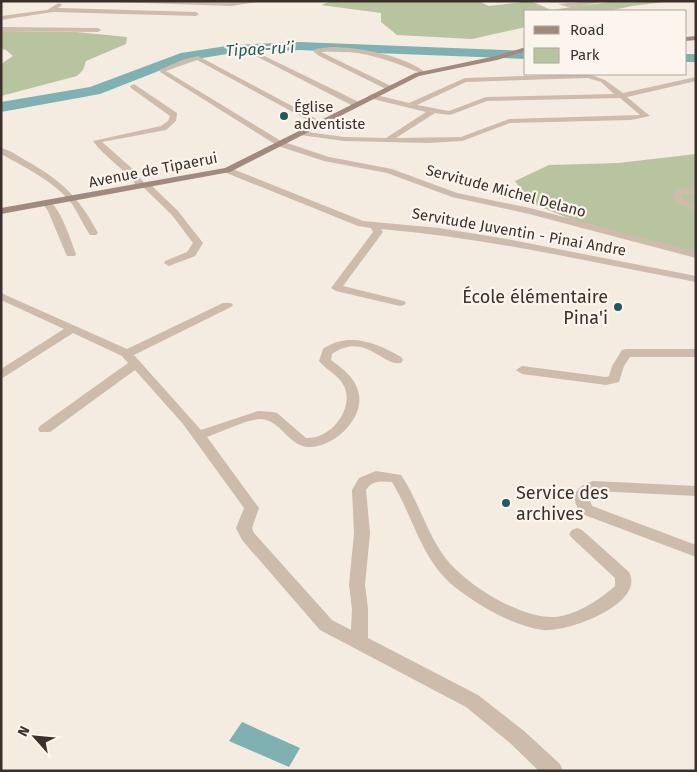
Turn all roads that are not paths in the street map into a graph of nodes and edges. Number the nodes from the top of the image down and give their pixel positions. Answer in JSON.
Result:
{"nodes":[{"id":1,"x":91,"y":1,"type":"edge"},
{"id":2,"x":261,"y":1,"type":"edge"},
{"id":3,"x":604,"y":1,"type":"edge"},
{"id":4,"x":59,"y":2,"type":"edge"},
{"id":5,"x":195,"y":2,"type":"edge"},
{"id":6,"x":561,"y":4,"type":"dead end"},
{"id":7,"x":53,"y":10,"type":"junction"},
{"id":8,"x":196,"y":14,"type":"dead end"},
{"id":9,"x":1,"y":17,"type":"edge"},
{"id":10,"x":1,"y":29,"type":"edge"},
{"id":11,"x":98,"y":30,"type":"dead end"},
{"id":12,"x":524,"y":50,"type":"edge"},
{"id":13,"x":250,"y":51,"type":"dead end"},
{"id":14,"x":422,"y":72,"type":"junction"},
{"id":15,"x":696,"y":79,"type":"edge"},
{"id":16,"x":134,"y":86,"type":"dead end"},
{"id":17,"x":389,"y":87,"type":"junction"},
{"id":18,"x":372,"y":96,"type":"junction"},
{"id":19,"x":621,"y":96,"type":"junction"},
{"id":20,"x":356,"y":104,"type":"junction"},
{"id":21,"x":410,"y":106,"type":"junction"},
{"id":22,"x":433,"y":111,"type":"junction"},
{"id":23,"x":320,"y":123,"type":"junction"},
{"id":24,"x":300,"y":133,"type":"junction"},
{"id":25,"x":386,"y":141,"type":"junction"},
{"id":26,"x":282,"y":143,"type":"junction"},
{"id":27,"x":1,"y":150,"type":"edge"},
{"id":28,"x":227,"y":170,"type":"junction"},
{"id":29,"x":144,"y":186,"type":"junction"},
{"id":30,"x":696,"y":190,"type":"edge"},
{"id":31,"x":72,"y":199,"type":"junction"},
{"id":32,"x":47,"y":203,"type":"junction"},
{"id":33,"x":696,"y":208,"type":"edge"},
{"id":34,"x":1,"y":211,"type":"edge"},
{"id":35,"x":375,"y":226,"type":"junction"},
{"id":36,"x":93,"y":234,"type":"dead end"},
{"id":37,"x":71,"y":254,"type":"dead end"},
{"id":38,"x":696,"y":255,"type":"edge"},
{"id":39,"x":169,"y":263,"type":"dead end"},
{"id":40,"x":696,"y":279,"type":"edge"},
{"id":41,"x":1,"y":296,"type":"edge"},
{"id":42,"x":400,"y":303,"type":"dead end"},
{"id":43,"x":227,"y":305,"type":"dead end"},
{"id":44,"x":74,"y":328,"type":"junction"},
{"id":45,"x":696,"y":353,"type":"edge"},
{"id":46,"x":132,"y":358,"type":"junction"},
{"id":47,"x":397,"y":360,"type":"dead end"},
{"id":48,"x":522,"y":370,"type":"dead end"},
{"id":49,"x":1,"y":375,"type":"edge"},
{"id":50,"x":45,"y":429,"type":"dead end"},
{"id":51,"x":199,"y":435,"type":"junction"},
{"id":52,"x":696,"y":491,"type":"edge"},
{"id":53,"x":577,"y":534,"type":"dead end"},
{"id":54,"x":696,"y":551,"type":"edge"},
{"id":55,"x":359,"y":643,"type":"junction"},
{"id":56,"x":553,"y":771,"type":"edge"}],
"edges":[{"from":1,"to":5,"type":"street"},
{"from":2,"to":5,"type":"street"},
{"from":3,"to":6,"type":"street"},
{"from":4,"to":7,"type":"street"},
{"from":7,"to":8,"type":"street"},
{"from":7,"to":9,"type":"street"},
{"from":10,"to":11,"type":"street"},
{"from":12,"to":14,"type":"main road","name":"Avenue de Tipaerui"},
{"from":13,"to":20,"type":"street"},
{"from":14,"to":17,"type":"main road","name":"Avenue de Tipaerui"},
{"from":14,"to":17,"type":"street"},
{"from":15,"to":19,"type":"street"},
{"from":16,"to":29,"type":"street"},
{"from":17,"to":18,"type":"main road","name":"Avenue de Tipaerui"},
{"from":18,"to":20,"type":"main road","name":"Avenue de Tipaerui"},
{"from":18,"to":21,"type":"street"},
{"from":19,"to":21,"type":"street"},
{"from":19,"to":22,"type":"street"},
{"from":19,"to":25,"type":"street"},
{"from":20,"to":23,"type":"main road","name":"Avenue de Tipaerui"},
{"from":21,"to":22,"type":"street"},
{"from":22,"to":25,"type":"street"},
{"from":23,"to":24,"type":"main road","name":"Avenue de Tipaerui"},
{"from":23,"to":26,"type":"street","name":"Servitude Michel Delano"},
{"from":24,"to":25,"type":"street"},
{"from":24,"to":26,"type":"main road","name":"Avenue de Tipaerui"},
{"from":26,"to":28,"type":"main road","name":"Avenue de Tipaerui"},
{"from":26,"to":38,"type":"street","name":"Servitude Michel Delano"},
{"from":27,"to":31,"type":"street"},
{"from":28,"to":29,"type":"main road","name":"Avenue de Tipaerui"},
{"from":28,"to":35,"type":"street","name":"Servitude Juventin - Pinai Andre"},
{"from":29,"to":31,"type":"main road","name":"Avenue de Tipaerui"},
{"from":29,"to":39,"type":"street"},
{"from":30,"to":33,"type":"street"},
{"from":31,"to":32,"type":"main road","name":"Avenue de Tipaerui"},
{"from":31,"to":36,"type":"street"},
{"from":32,"to":34,"type":"main road","name":"Avenue de Tipaerui"},
{"from":32,"to":37,"type":"street"},
{"from":35,"to":40,"type":"street","name":"Servitude Juventin - Pinai Andre"},
{"from":35,"to":42,"type":"street"},
{"from":41,"to":44,"type":"street"},
{"from":43,"to":46,"type":"street"},
{"from":44,"to":46,"type":"street"},
{"from":44,"to":49,"type":"street"},
{"from":45,"to":48,"type":"street"},
{"from":46,"to":50,"type":"street"},
{"from":46,"to":51,"type":"street"},
{"from":47,"to":51,"type":"street"},
{"from":51,"to":55,"type":"street"},
{"from":52,"to":54,"type":"street"},
{"from":53,"to":55,"type":"street"},
{"from":55,"to":56,"type":"street"}]}
